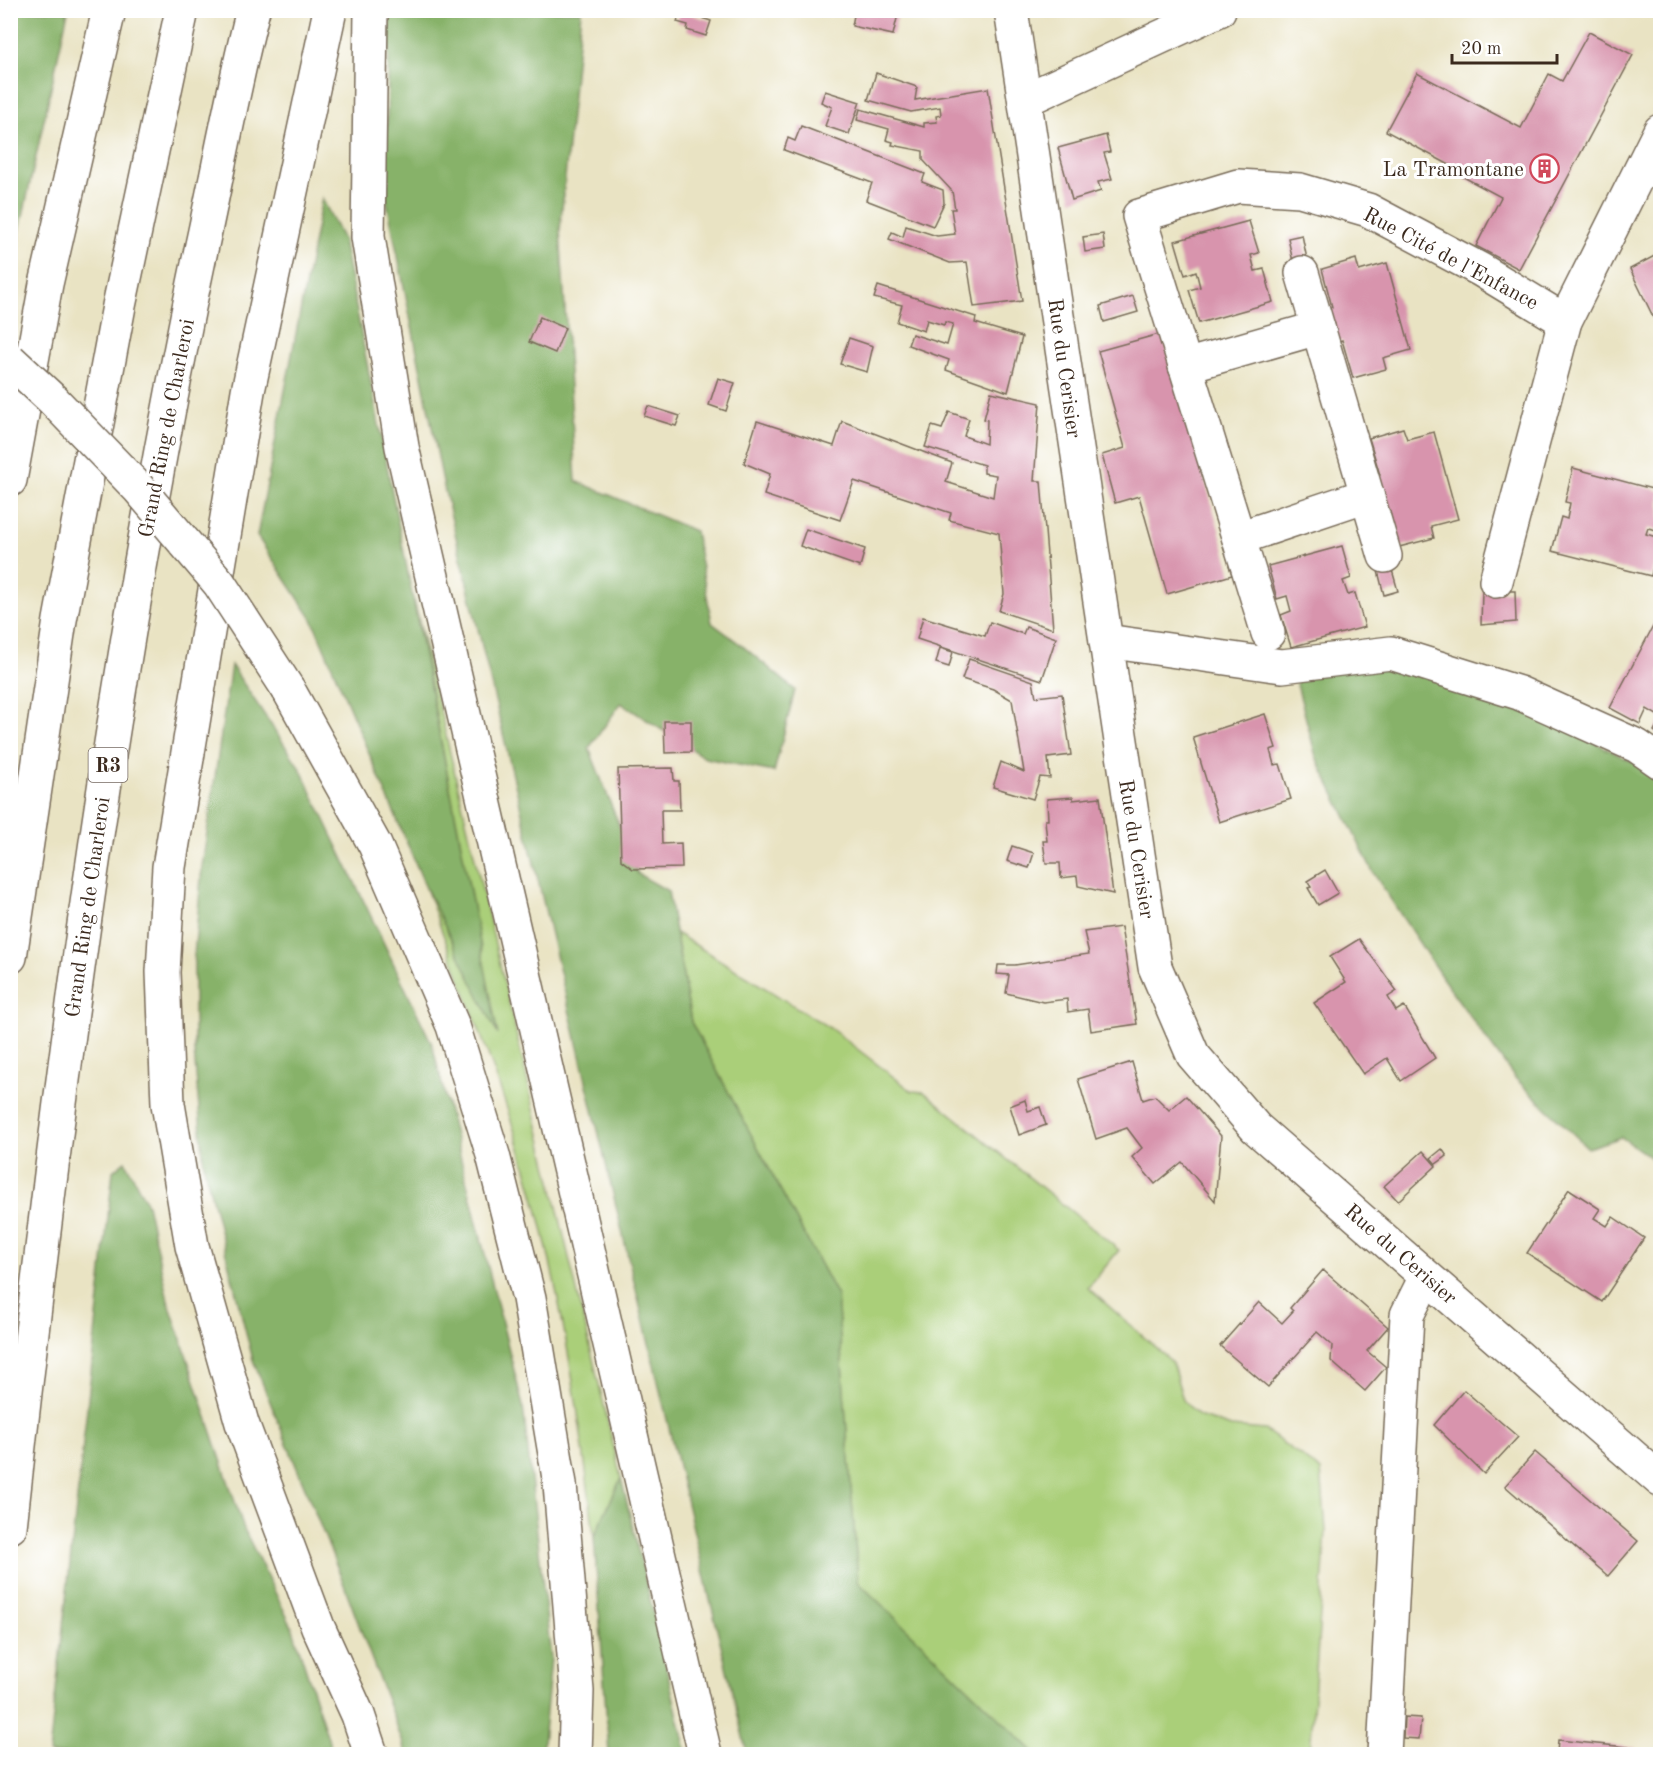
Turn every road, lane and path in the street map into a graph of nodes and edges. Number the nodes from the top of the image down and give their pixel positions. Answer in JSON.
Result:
{"nodes":[{"id":1,"x":109,"y":10,"type":"edge"},
{"id":2,"x":182,"y":10,"type":"edge"},
{"id":3,"x":253,"y":10,"type":"edge"},
{"id":4,"x":330,"y":10,"type":"edge"},
{"id":5,"x":371,"y":10,"type":"edge"},
{"id":6,"x":1011,"y":10,"type":"edge"},
{"id":7,"x":1219,"y":10,"type":"edge"},
{"id":8,"x":1025,"y":100,"type":"junction"},
{"id":9,"x":1660,"y":131,"type":"edge"},
{"id":10,"x":1302,"y":273,"type":"dead end"},
{"id":11,"x":1565,"y":321,"type":"junction"},
{"id":12,"x":1318,"y":328,"type":"junction"},
{"id":13,"x":10,"y":360,"type":"edge"},
{"id":14,"x":1185,"y":366,"type":"junction"},
{"id":15,"x":10,"y":480,"type":"edge"},
{"id":16,"x":1367,"y":495,"type":"junction"},
{"id":17,"x":1239,"y":538,"type":"junction"},
{"id":18,"x":1385,"y":556,"type":"dead end"},
{"id":19,"x":1496,"y":581,"type":"dead end"},
{"id":20,"x":1268,"y":633,"type":"dead end"},
{"id":21,"x":1106,"y":641,"type":"junction"},
{"id":22,"x":1660,"y":762,"type":"edge"},
{"id":23,"x":10,"y":957,"type":"edge"},
{"id":24,"x":1426,"y":1277,"type":"junction"},
{"id":25,"x":1660,"y":1480,"type":"edge"},
{"id":26,"x":10,"y":1527,"type":"edge"},
{"id":27,"x":371,"y":1755,"type":"edge"},
{"id":28,"x":575,"y":1755,"type":"edge"},
{"id":29,"x":705,"y":1755,"type":"edge"},
{"id":30,"x":1384,"y":1755,"type":"edge"}],
"edges":[{"from":1,"to":15,"type":"main road"},
{"from":2,"to":23,"type":"main road"},
{"from":3,"to":26,"type":"main road","name":"Grand Ring de Charleroi","number":"R3"},
{"from":4,"to":27,"type":"main road"},
{"from":5,"to":29,"type":"main road"},
{"from":6,"to":8,"type":"main road","name":"Rue du Cerisier"},
{"from":7,"to":8,"type":"main road"},
{"from":8,"to":21,"type":"main road","name":"Rue du Cerisier"},
{"from":9,"to":11,"type":"main road"},
{"from":10,"to":12,"type":"main road"},
{"from":11,"to":14,"type":"main road","name":"Rue Cité de l'Enfance"},
{"from":11,"to":19,"type":"main road"},
{"from":12,"to":14,"type":"main road"},
{"from":12,"to":16,"type":"main road"},
{"from":13,"to":28,"type":"main road","bridge":true},
{"from":14,"to":17,"type":"main road","name":"Rue Cité de l'Enfance"},
{"from":16,"to":17,"type":"main road"},
{"from":16,"to":18,"type":"main road"},
{"from":17,"to":20,"type":"main road","name":"Rue Cité de l'Enfance"},
{"from":21,"to":22,"type":"main road"},
{"from":21,"to":24,"type":"main road","name":"Rue du Cerisier"},
{"from":24,"to":25,"type":"main road","name":"Rue du Cerisier"},
{"from":24,"to":30,"type":"main road"}]}
